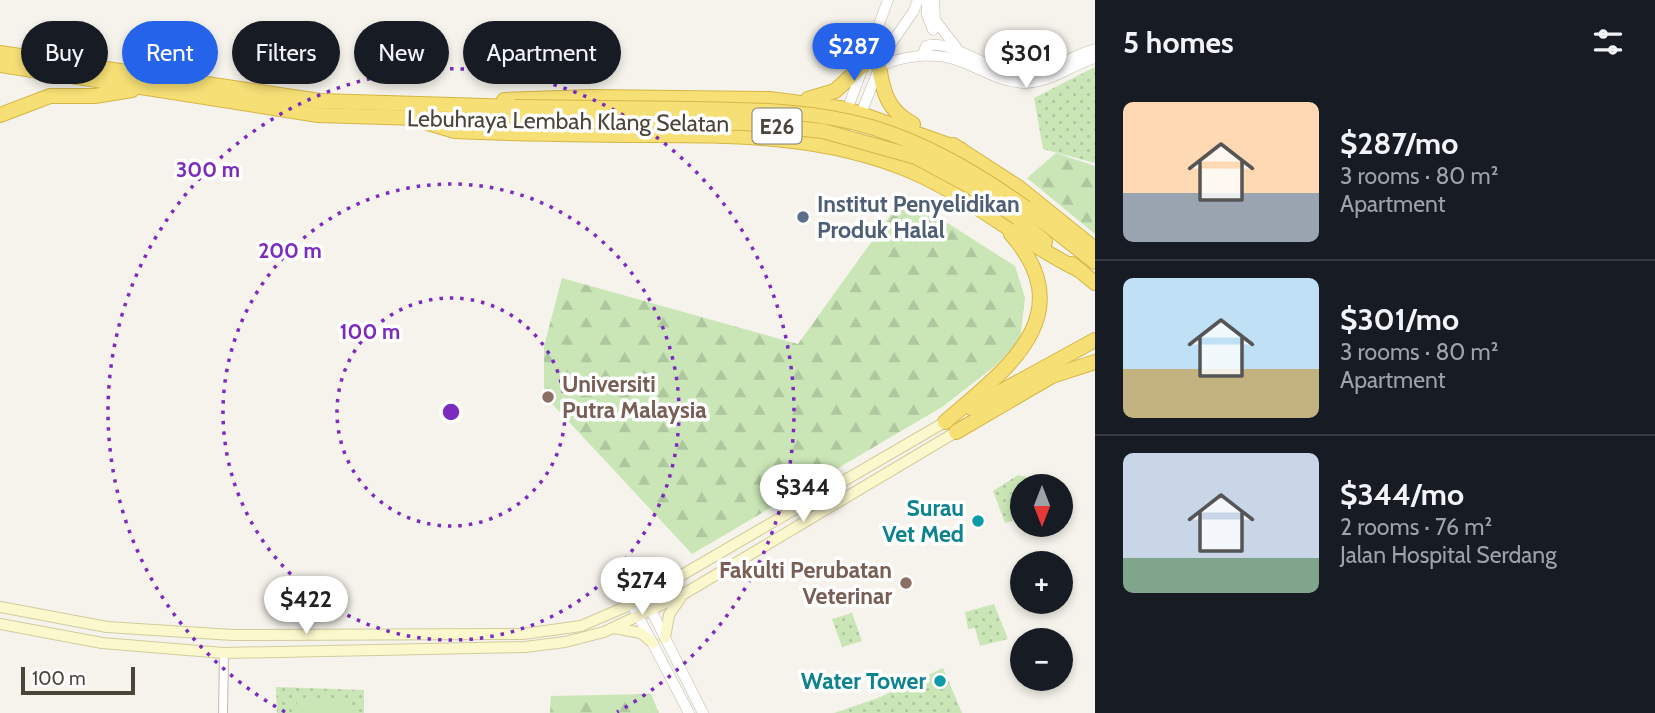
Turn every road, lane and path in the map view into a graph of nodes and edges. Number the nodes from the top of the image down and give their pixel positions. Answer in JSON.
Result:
{"nodes":[{"id":1,"x":888,"y":0,"type":"edge"},
{"id":2,"x":918,"y":0,"type":"edge"},
{"id":3,"x":927,"y":0,"type":"edge"},
{"id":4,"x":934,"y":0,"type":"edge"},
{"id":5,"x":0,"y":46,"type":"edge"},
{"id":6,"x":949,"y":47,"type":"junction"},
{"id":7,"x":1095,"y":49,"type":"edge"},
{"id":8,"x":21,"y":51,"type":"edge"},
{"id":9,"x":0,"y":53,"type":"edge"},
{"id":10,"x":961,"y":53,"type":"junction"},
{"id":11,"x":21,"y":55,"type":"edge"},
{"id":12,"x":931,"y":56,"type":"junction"},
{"id":13,"x":1095,"y":58,"type":"edge"},
{"id":14,"x":0,"y":65,"type":"edge"},
{"id":15,"x":879,"y":66,"type":"junction"},
{"id":16,"x":108,"y":67,"type":"edge"},
{"id":17,"x":861,"y":67,"type":"junction"},
{"id":18,"x":995,"y":74,"type":"junction"},
{"id":19,"x":141,"y":88,"type":"junction"},
{"id":20,"x":792,"y":101,"type":"junction"},
{"id":21,"x":456,"y":106,"type":"junction"},
{"id":22,"x":853,"y":111,"type":"junction"},
{"id":23,"x":515,"y":114,"type":"junction"},
{"id":24,"x":0,"y":116,"type":"edge"},
{"id":25,"x":414,"y":119,"type":"junction"},
{"id":26,"x":841,"y":149,"type":"junction"},
{"id":27,"x":960,"y":149,"type":"junction"},
{"id":28,"x":1022,"y":213,"type":"junction"},
{"id":29,"x":997,"y":218,"type":"junction"},
{"id":30,"x":1095,"y":249,"type":"edge"},
{"id":31,"x":1095,"y":262,"type":"edge"},
{"id":32,"x":1077,"y":269,"type":"junction"},
{"id":33,"x":1095,"y":283,"type":"edge"},
{"id":34,"x":1095,"y":340,"type":"edge"},
{"id":35,"x":1095,"y":362,"type":"edge"},
{"id":36,"x":951,"y":427,"type":"junction"},
{"id":37,"x":682,"y":595,"type":"junction"},
{"id":38,"x":645,"y":598,"type":"junction"},
{"id":39,"x":632,"y":604,"type":"junction"},
{"id":40,"x":0,"y":607,"type":"edge"},
{"id":41,"x":651,"y":611,"type":"junction"},
{"id":42,"x":640,"y":617,"type":"junction"},
{"id":43,"x":0,"y":624,"type":"edge"},
{"id":44,"x":614,"y":628,"type":"junction"},
{"id":45,"x":665,"y":638,"type":"junction"},
{"id":46,"x":653,"y":643,"type":"junction"},
{"id":47,"x":224,"y":653,"type":"junction"},
{"id":48,"x":223,"y":713,"type":"edge"},
{"id":49,"x":689,"y":713,"type":"edge"},
{"id":50,"x":703,"y":713,"type":"edge"}],
"edges":[{"from":1,"to":17,"type":"street"},
{"from":2,"to":15,"type":"street"},
{"from":3,"to":6,"type":"street"},
{"from":4,"to":10,"type":"street"},
{"from":5,"to":8,"type":"highway"},
{"from":6,"to":10,"type":"street"},
{"from":6,"to":12,"type":"street"},
{"from":7,"to":18,"type":"street"},
{"from":9,"to":11,"type":"highway","name":"Lebuhraya Lembah Klang Selatan","number":"E26"},
{"from":10,"to":18,"type":"street"},
{"from":12,"to":15,"type":"street"},
{"from":12,"to":18,"type":"street"},
{"from":13,"to":18,"type":"street"},
{"from":14,"to":19,"type":"highway","name":"Lebuhraya Lembah Klang Selatan","number":"E26"},
{"from":15,"to":22,"type":"street"},
{"from":15,"to":27,"type":"highway"},
{"from":16,"to":21,"type":"highway","name":"Lebuhraya Lembah Klang Selatan","number":"E26"},
{"from":17,"to":20,"type":"highway"},
{"from":17,"to":22,"type":"street"},
{"from":19,"to":24,"type":"highway"},
{"from":19,"to":25,"type":"highway","name":"Lebuhraya Lembah Klang Selatan","number":"E26"},
{"from":20,"to":21,"type":"highway"},
{"from":20,"to":22,"type":"highway"},
{"from":21,"to":23,"type":"highway","name":"Lebuhraya Lembah Klang Selatan","number":"E26"},
{"from":22,"to":26,"type":"street"},
{"from":22,"to":27,"type":"highway"},
{"from":23,"to":25,"type":"highway","name":"Lebuhraya Lembah Klang Selatan","number":"E26"},
{"from":23,"to":28,"type":"highway","name":"Lebuhraya Lembah Klang Selatan","number":"E26","bridge":true},
{"from":25,"to":26,"type":"highway"},
{"from":26,"to":29,"type":"highway"},
{"from":27,"to":30,"type":"highway"},
{"from":28,"to":31,"type":"highway","name":"Lebuhraya Lembah Klang Selatan","number":"E26"},
{"from":28,"to":32,"type":"highway","name":"Lebuhraya Lembah Klang Selatan","number":"E26"},
{"from":29,"to":32,"type":"highway"},
{"from":29,"to":36,"type":"highway"},
{"from":32,"to":33,"type":"highway","name":"Lebuhraya Lembah Klang Selatan","number":"E26"},
{"from":34,"to":36,"type":"highway"},
{"from":35,"to":36,"type":"highway"},
{"from":36,"to":37,"type":"main road"},
{"from":36,"to":38,"type":"main road"},
{"from":37,"to":41,"type":"main road"},
{"from":37,"to":45,"type":"main road"},
{"from":38,"to":39,"type":"main road"},
{"from":38,"to":41,"type":"street"},
{"from":39,"to":40,"type":"main road"},
{"from":39,"to":42,"type":"street"},
{"from":41,"to":42,"type":"main road"},
{"from":41,"to":45,"type":"street"},
{"from":42,"to":44,"type":"main road"},
{"from":42,"to":46,"type":"street"},
{"from":43,"to":47,"type":"main road"},
{"from":44,"to":46,"type":"main road"},
{"from":44,"to":47,"type":"main road"},
{"from":45,"to":50,"type":"street"},
{"from":46,"to":49,"type":"street"},
{"from":47,"to":48,"type":"street"}]}
